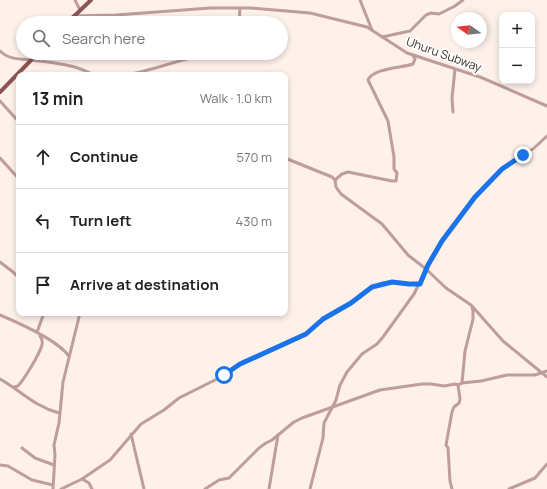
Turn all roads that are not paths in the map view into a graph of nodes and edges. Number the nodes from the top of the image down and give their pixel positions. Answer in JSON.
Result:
{"nodes":[{"id":1,"x":75,"y":0,"type":"edge"},
{"id":2,"x":90,"y":0,"type":"edge"},
{"id":3,"x":360,"y":0,"type":"edge"},
{"id":4,"x":463,"y":0,"type":"edge"},
{"id":5,"x":240,"y":8,"type":"junction"},
{"id":6,"x":80,"y":10,"type":"junction"},
{"id":7,"x":73,"y":16,"type":"joint"},
{"id":8,"x":239,"y":16,"type":"edge"},
{"id":9,"x":372,"y":30,"type":"junction"},
{"id":10,"x":382,"y":37,"type":"junction"},
{"id":11,"x":1,"y":53,"type":"edge"},
{"id":12,"x":412,"y":54,"type":"junction"},
{"id":13,"x":16,"y":59,"type":"edge"},
{"id":14,"x":31,"y":60,"type":"joint"},
{"id":15,"x":186,"y":60,"type":"edge"},
{"id":16,"x":455,"y":69,"type":"junction"},
{"id":17,"x":19,"y":72,"type":"edge"},
{"id":18,"x":88,"y":72,"type":"edge"},
{"id":19,"x":144,"y":72,"type":"edge"},
{"id":20,"x":16,"y":75,"type":"edge"},
{"id":21,"x":0,"y":92,"type":"edge"},
{"id":22,"x":0,"y":101,"type":"edge"},
{"id":23,"x":547,"y":106,"type":"edge"},
{"id":24,"x":453,"y":112,"type":"dead end"},
{"id":25,"x":16,"y":119,"type":"edge"},
{"id":26,"x":547,"y":136,"type":"edge"},
{"id":27,"x":0,"y":158,"type":"edge"},
{"id":28,"x":288,"y":159,"type":"edge"},
{"id":29,"x":16,"y":176,"type":"edge"},
{"id":30,"x":335,"y":180,"type":"junction"},
{"id":31,"x":0,"y":262,"type":"edge"},
{"id":32,"x":426,"y":269,"type":"junction"},
{"id":33,"x":16,"y":275,"type":"edge"},
{"id":34,"x":420,"y":284,"type":"junction"},
{"id":35,"x":471,"y":305,"type":"junction"},
{"id":36,"x":0,"y":315,"type":"edge"},
{"id":37,"x":43,"y":316,"type":"edge"},
{"id":38,"x":79,"y":316,"type":"edge"},
{"id":39,"x":38,"y":333,"type":"junction"},
{"id":40,"x":69,"y":356,"type":"junction"},
{"id":41,"x":547,"y":371,"type":"edge"},
{"id":42,"x":542,"y":372,"type":"junction"},
{"id":43,"x":547,"y":377,"type":"edge"},
{"id":44,"x":0,"y":378,"type":"edge"},
{"id":45,"x":462,"y":383,"type":"junction"},
{"id":46,"x":458,"y":385,"type":"junction"},
{"id":47,"x":14,"y":387,"type":"junction"},
{"id":48,"x":332,"y":408,"type":"junction"},
{"id":49,"x":59,"y":413,"type":"junction"},
{"id":50,"x":131,"y":434,"type":"junction"},
{"id":51,"x":278,"y":435,"type":"junction"},
{"id":52,"x":22,"y":448,"type":"dead end"},
{"id":53,"x":547,"y":464,"type":"edge"},
{"id":54,"x":0,"y":465,"type":"edge"},
{"id":55,"x":54,"y":465,"type":"junction"},
{"id":56,"x":82,"y":479,"type":"junction"},
{"id":57,"x":53,"y":484,"type":"junction"},
{"id":58,"x":53,"y":489,"type":"edge"},
{"id":59,"x":61,"y":489,"type":"edge"},
{"id":60,"x":92,"y":489,"type":"edge"},
{"id":61,"x":144,"y":489,"type":"edge"},
{"id":62,"x":205,"y":489,"type":"edge"},
{"id":63,"x":269,"y":489,"type":"edge"},
{"id":64,"x":310,"y":489,"type":"edge"},
{"id":65,"x":452,"y":489,"type":"edge"},
{"id":66,"x":509,"y":489,"type":"edge"}],
"edges":[{"from":1,"to":6,"type":"street"},
{"from":2,"to":6,"type":"main road"},
{"from":3,"to":9,"type":"street"},
{"from":4,"to":10,"type":"street"},
{"from":5,"to":7,"type":"street","name":"Uhuru Subway"},
{"from":5,"to":8,"type":"street"},
{"from":5,"to":9,"type":"street","name":"Uhuru Subway"},
{"from":6,"to":7,"type":"main road"},
{"from":9,"to":10,"type":"street","name":"Uhuru Subway"},
{"from":10,"to":12,"type":"street","name":"Uhuru Subway"},
{"from":11,"to":13,"type":"street"},
{"from":12,"to":16,"type":"street","name":"Uhuru Subway"},
{"from":12,"to":30,"type":"street"},
{"from":14,"to":17,"type":"main road"},
{"from":14,"to":18,"type":"street"},
{"from":15,"to":19,"type":"street"},
{"from":16,"to":23,"type":"street","name":"Uhuru Subway"},
{"from":16,"to":24,"type":"street"},
{"from":20,"to":21,"type":"main road"},
{"from":22,"to":25,"type":"street"},
{"from":26,"to":32,"type":"street"},
{"from":27,"to":29,"type":"street"},
{"from":28,"to":30,"type":"street"},
{"from":30,"to":32,"type":"street"},
{"from":31,"to":33,"type":"street"},
{"from":32,"to":34,"type":"street"},
{"from":32,"to":35,"type":"street"},
{"from":34,"to":48,"type":"street"},
{"from":34,"to":50,"type":"street"},
{"from":35,"to":42,"type":"street"},
{"from":35,"to":45,"type":"street"},
{"from":36,"to":39,"type":"street"},
{"from":37,"to":39,"type":"street"},
{"from":38,"to":40,"type":"street"},
{"from":39,"to":40,"type":"street"},
{"from":39,"to":47,"type":"street"},
{"from":40,"to":49,"type":"street"},
{"from":41,"to":42,"type":"street"},
{"from":42,"to":43,"type":"street"},
{"from":42,"to":45,"type":"street"},
{"from":44,"to":47,"type":"street"},
{"from":45,"to":46,"type":"street"},
{"from":46,"to":48,"type":"street"},
{"from":46,"to":65,"type":"street"},
{"from":47,"to":49,"type":"street"},
{"from":48,"to":51,"type":"street"},
{"from":48,"to":64,"type":"street"},
{"from":49,"to":55,"type":"street"},
{"from":50,"to":56,"type":"street"},
{"from":50,"to":61,"type":"street"},
{"from":51,"to":62,"type":"street"},
{"from":51,"to":63,"type":"street"},
{"from":52,"to":55,"type":"street"},
{"from":53,"to":66,"type":"street"},
{"from":54,"to":57,"type":"street"},
{"from":55,"to":57,"type":"street"},
{"from":56,"to":59,"type":"street"},
{"from":56,"to":60,"type":"street"},
{"from":57,"to":58,"type":"street"}]}
